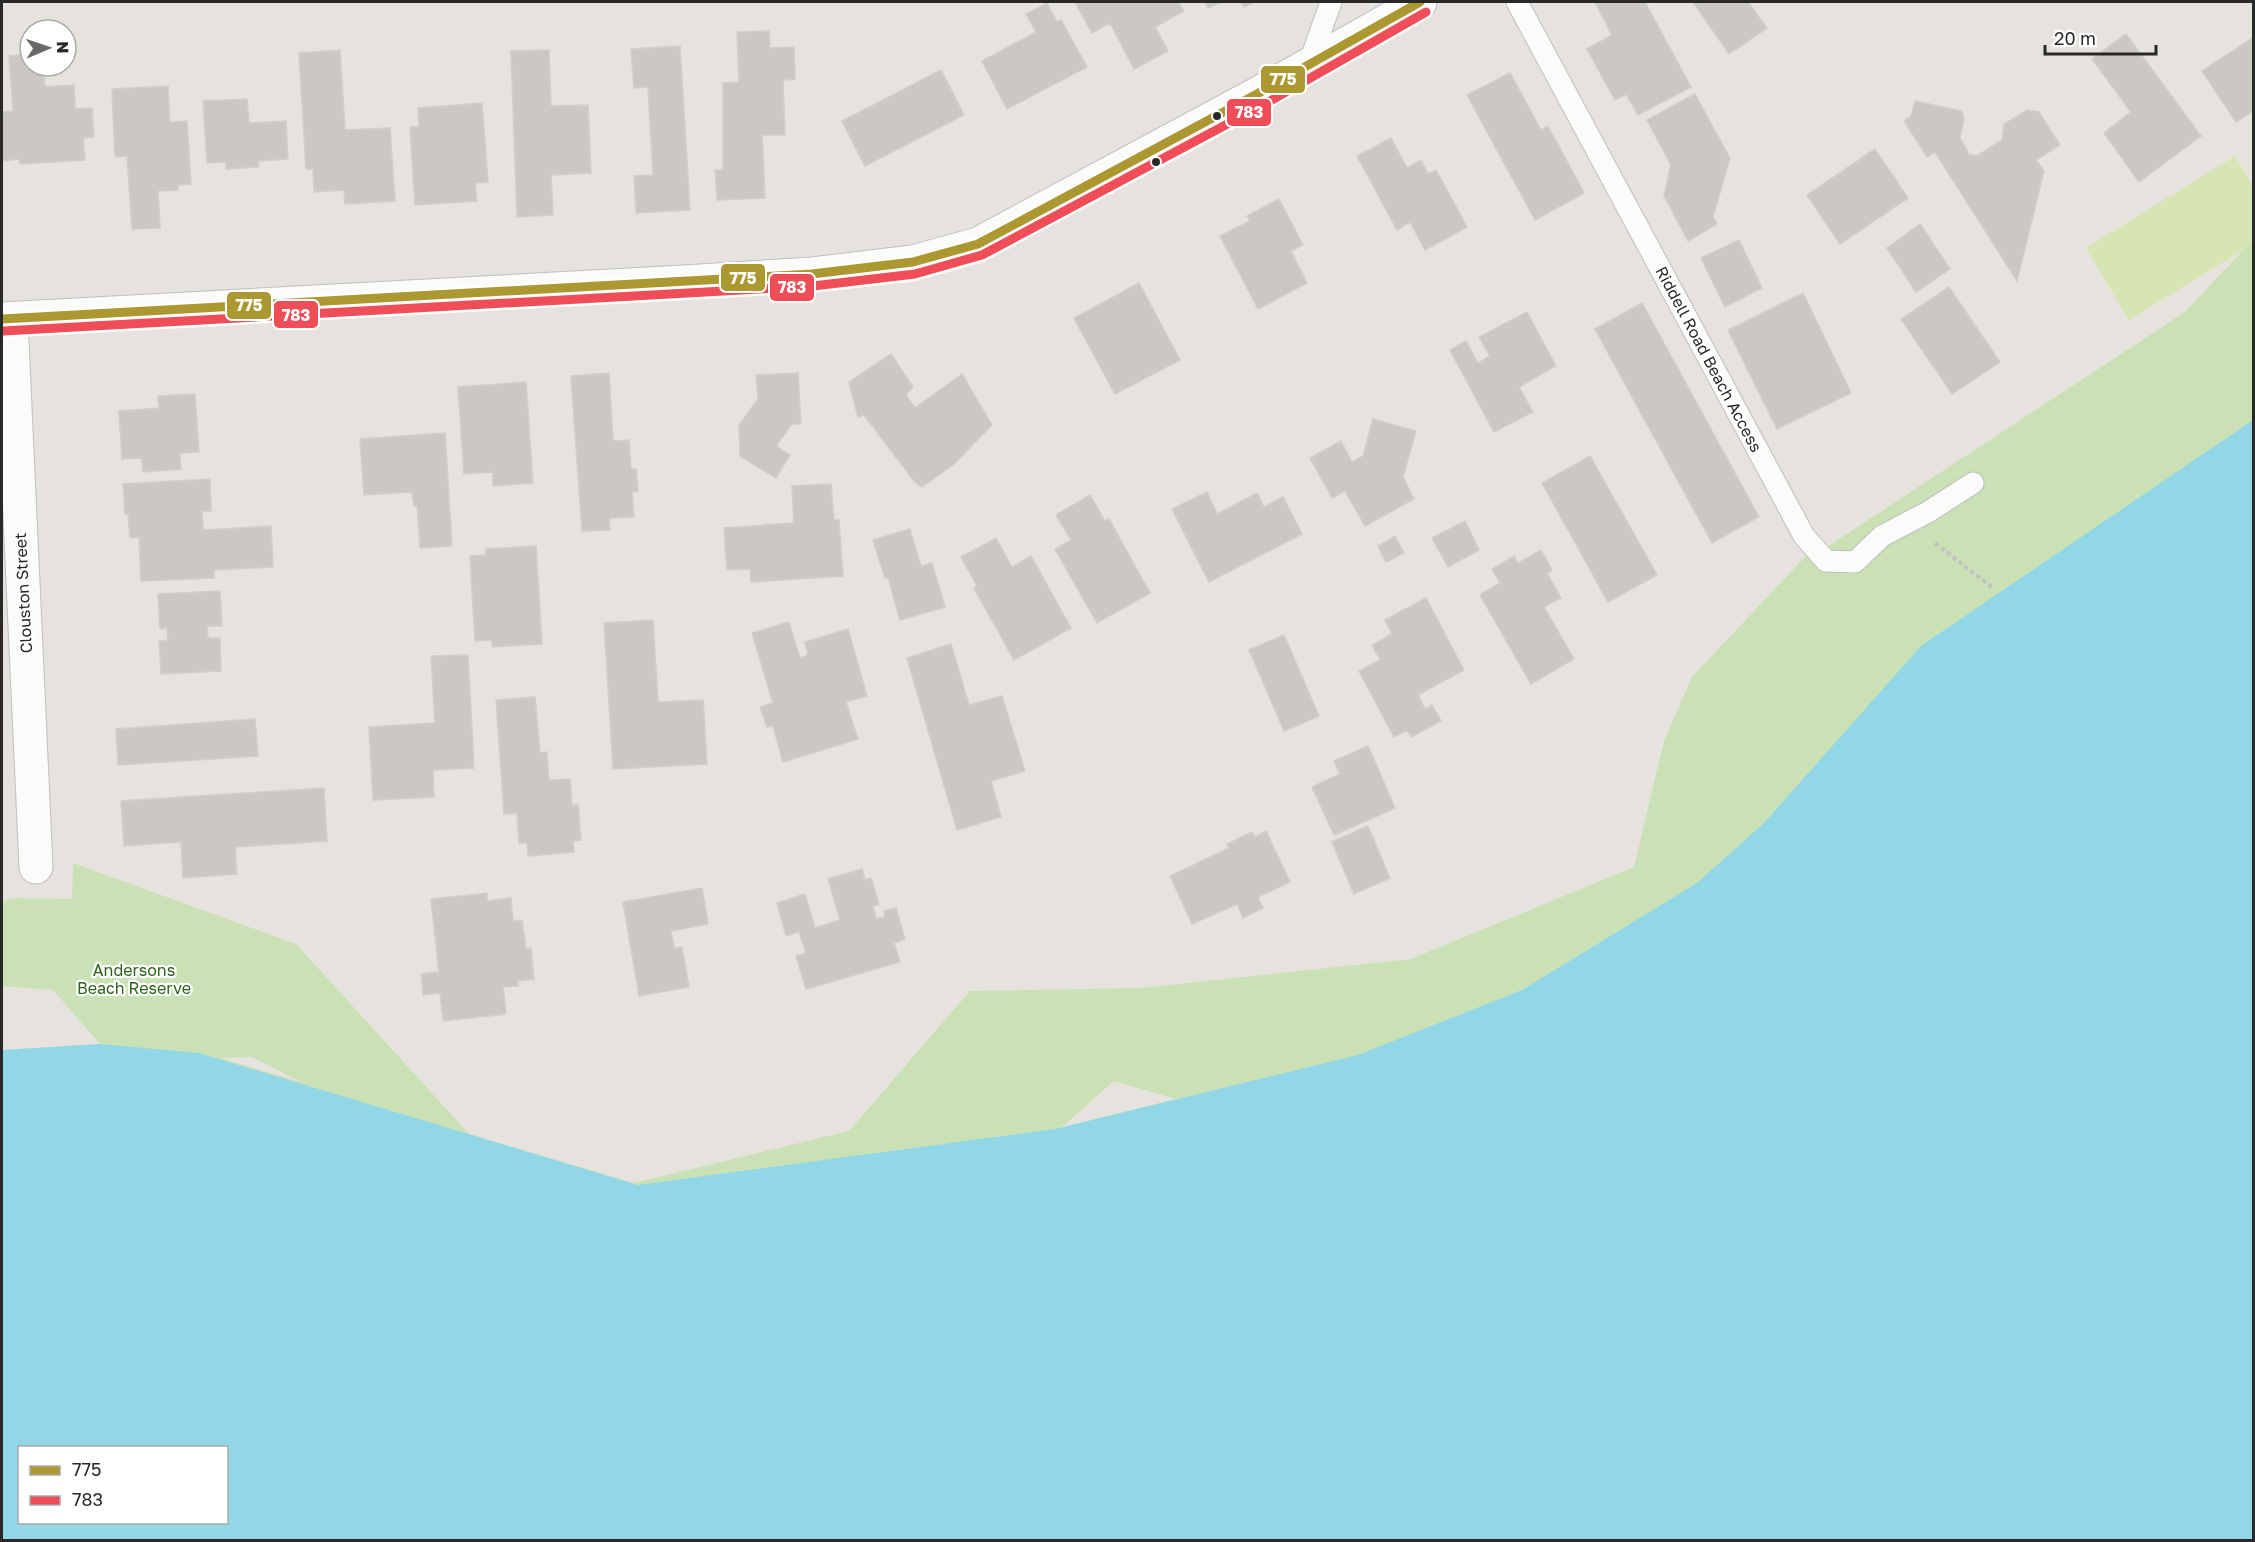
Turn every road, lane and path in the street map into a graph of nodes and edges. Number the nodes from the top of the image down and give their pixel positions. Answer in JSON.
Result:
{"nodes":[{"id":1,"x":1331,"y":2,"type":"edge"},
{"id":2,"x":1420,"y":2,"type":"edge"},
{"id":3,"x":1517,"y":2,"type":"edge"},
{"id":4,"x":1309,"y":64,"type":"junction"},
{"id":5,"x":6,"y":319,"type":"edge"},
{"id":6,"x":1973,"y":483,"type":"dead end"},
{"id":7,"x":1928,"y":512,"type":"junction"},
{"id":8,"x":1993,"y":588,"type":"dead end"},
{"id":9,"x":36,"y":867,"type":"dead end"}],
"edges":[{"from":1,"to":4,"type":"lane"},
{"from":2,"to":4,"type":"street"},
{"from":3,"to":7,"type":"lane","name":"Riddell Road Beach Access"},
{"from":4,"to":5,"type":"street"},
{"from":5,"to":9,"type":"street","name":"Clouston Street"},
{"from":6,"to":7,"type":"lane","name":"Riddell Road Beach Access"},
{"from":7,"to":8,"type":"path"}]}
